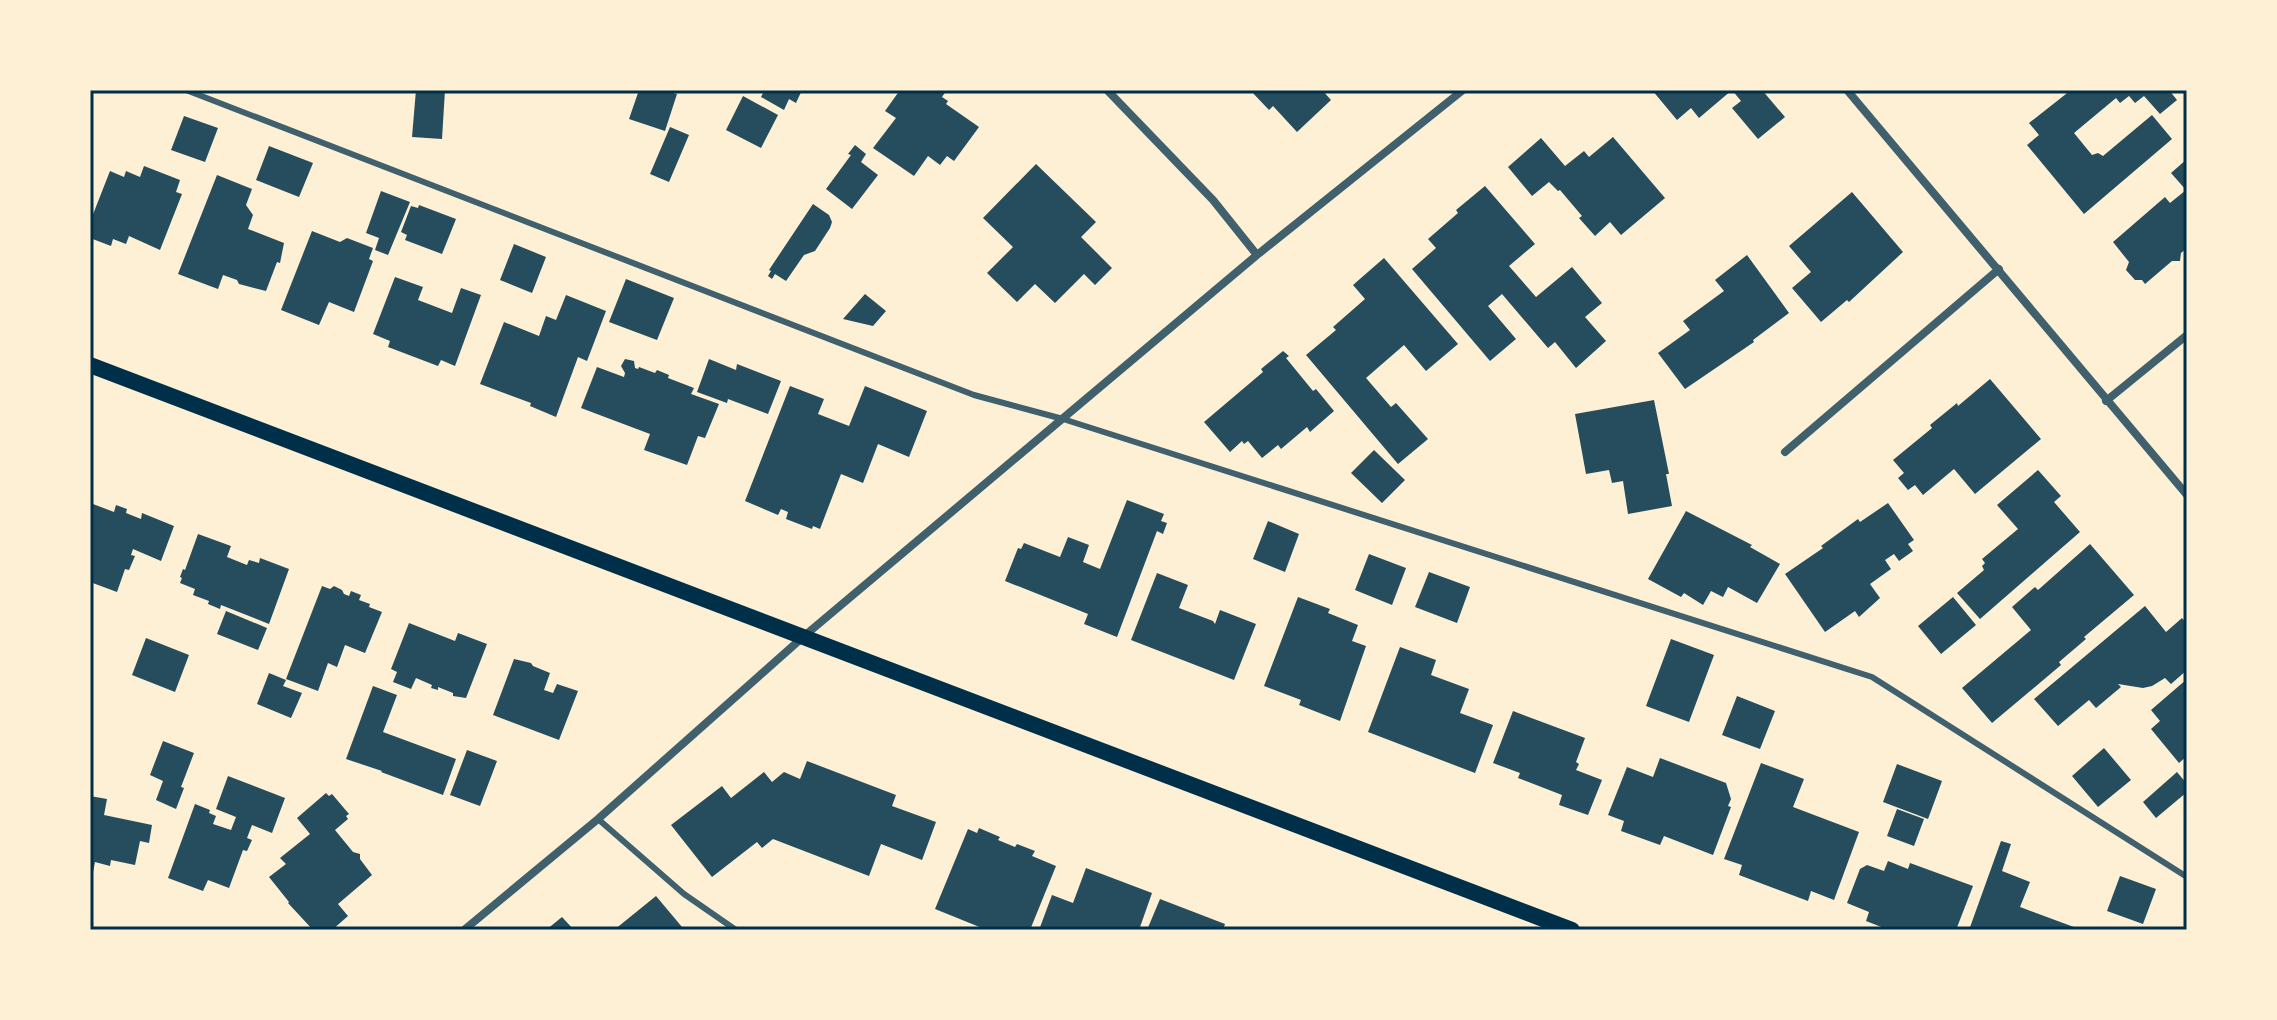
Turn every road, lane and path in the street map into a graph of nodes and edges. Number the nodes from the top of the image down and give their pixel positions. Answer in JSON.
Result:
{"nodes":[{"id":1,"x":186,"y":90,"type":"edge"},
{"id":2,"x":1107,"y":90,"type":"edge"},
{"id":3,"x":1463,"y":90,"type":"edge"},
{"id":4,"x":1847,"y":90,"type":"edge"},
{"id":5,"x":1257,"y":255,"type":"junction"},
{"id":6,"x":1999,"y":269,"type":"junction"},
{"id":7,"x":2187,"y":335,"type":"edge"},
{"id":8,"x":90,"y":365,"type":"edge"},
{"id":9,"x":2106,"y":401,"type":"junction"},
{"id":10,"x":1063,"y":419,"type":"junction"},
{"id":11,"x":1785,"y":452,"type":"dead end"},
{"id":12,"x":2187,"y":495,"type":"edge"},
{"id":13,"x":803,"y":637,"type":"junction"},
{"id":14,"x":598,"y":819,"type":"junction"},
{"id":15,"x":2187,"y":877,"type":"edge"},
{"id":16,"x":464,"y":930,"type":"edge"},
{"id":17,"x":736,"y":930,"type":"edge"},
{"id":18,"x":1572,"y":930,"type":"edge"}],
"edges":[{"from":1,"to":10,"type":"lane"},
{"from":2,"to":5,"type":"street"},
{"from":3,"to":5,"type":"street"},
{"from":4,"to":6,"type":"street"},
{"from":5,"to":10,"type":"street"},
{"from":6,"to":9,"type":"street"},
{"from":6,"to":11,"type":"street"},
{"from":7,"to":9,"type":"street"},
{"from":8,"to":13,"type":"main road"},
{"from":9,"to":12,"type":"street"},
{"from":10,"to":13,"type":"street"},
{"from":10,"to":15,"type":"lane"},
{"from":13,"to":14,"type":"street"},
{"from":13,"to":18,"type":"main road"},
{"from":14,"to":16,"type":"street"},
{"from":14,"to":17,"type":"lane"}]}
